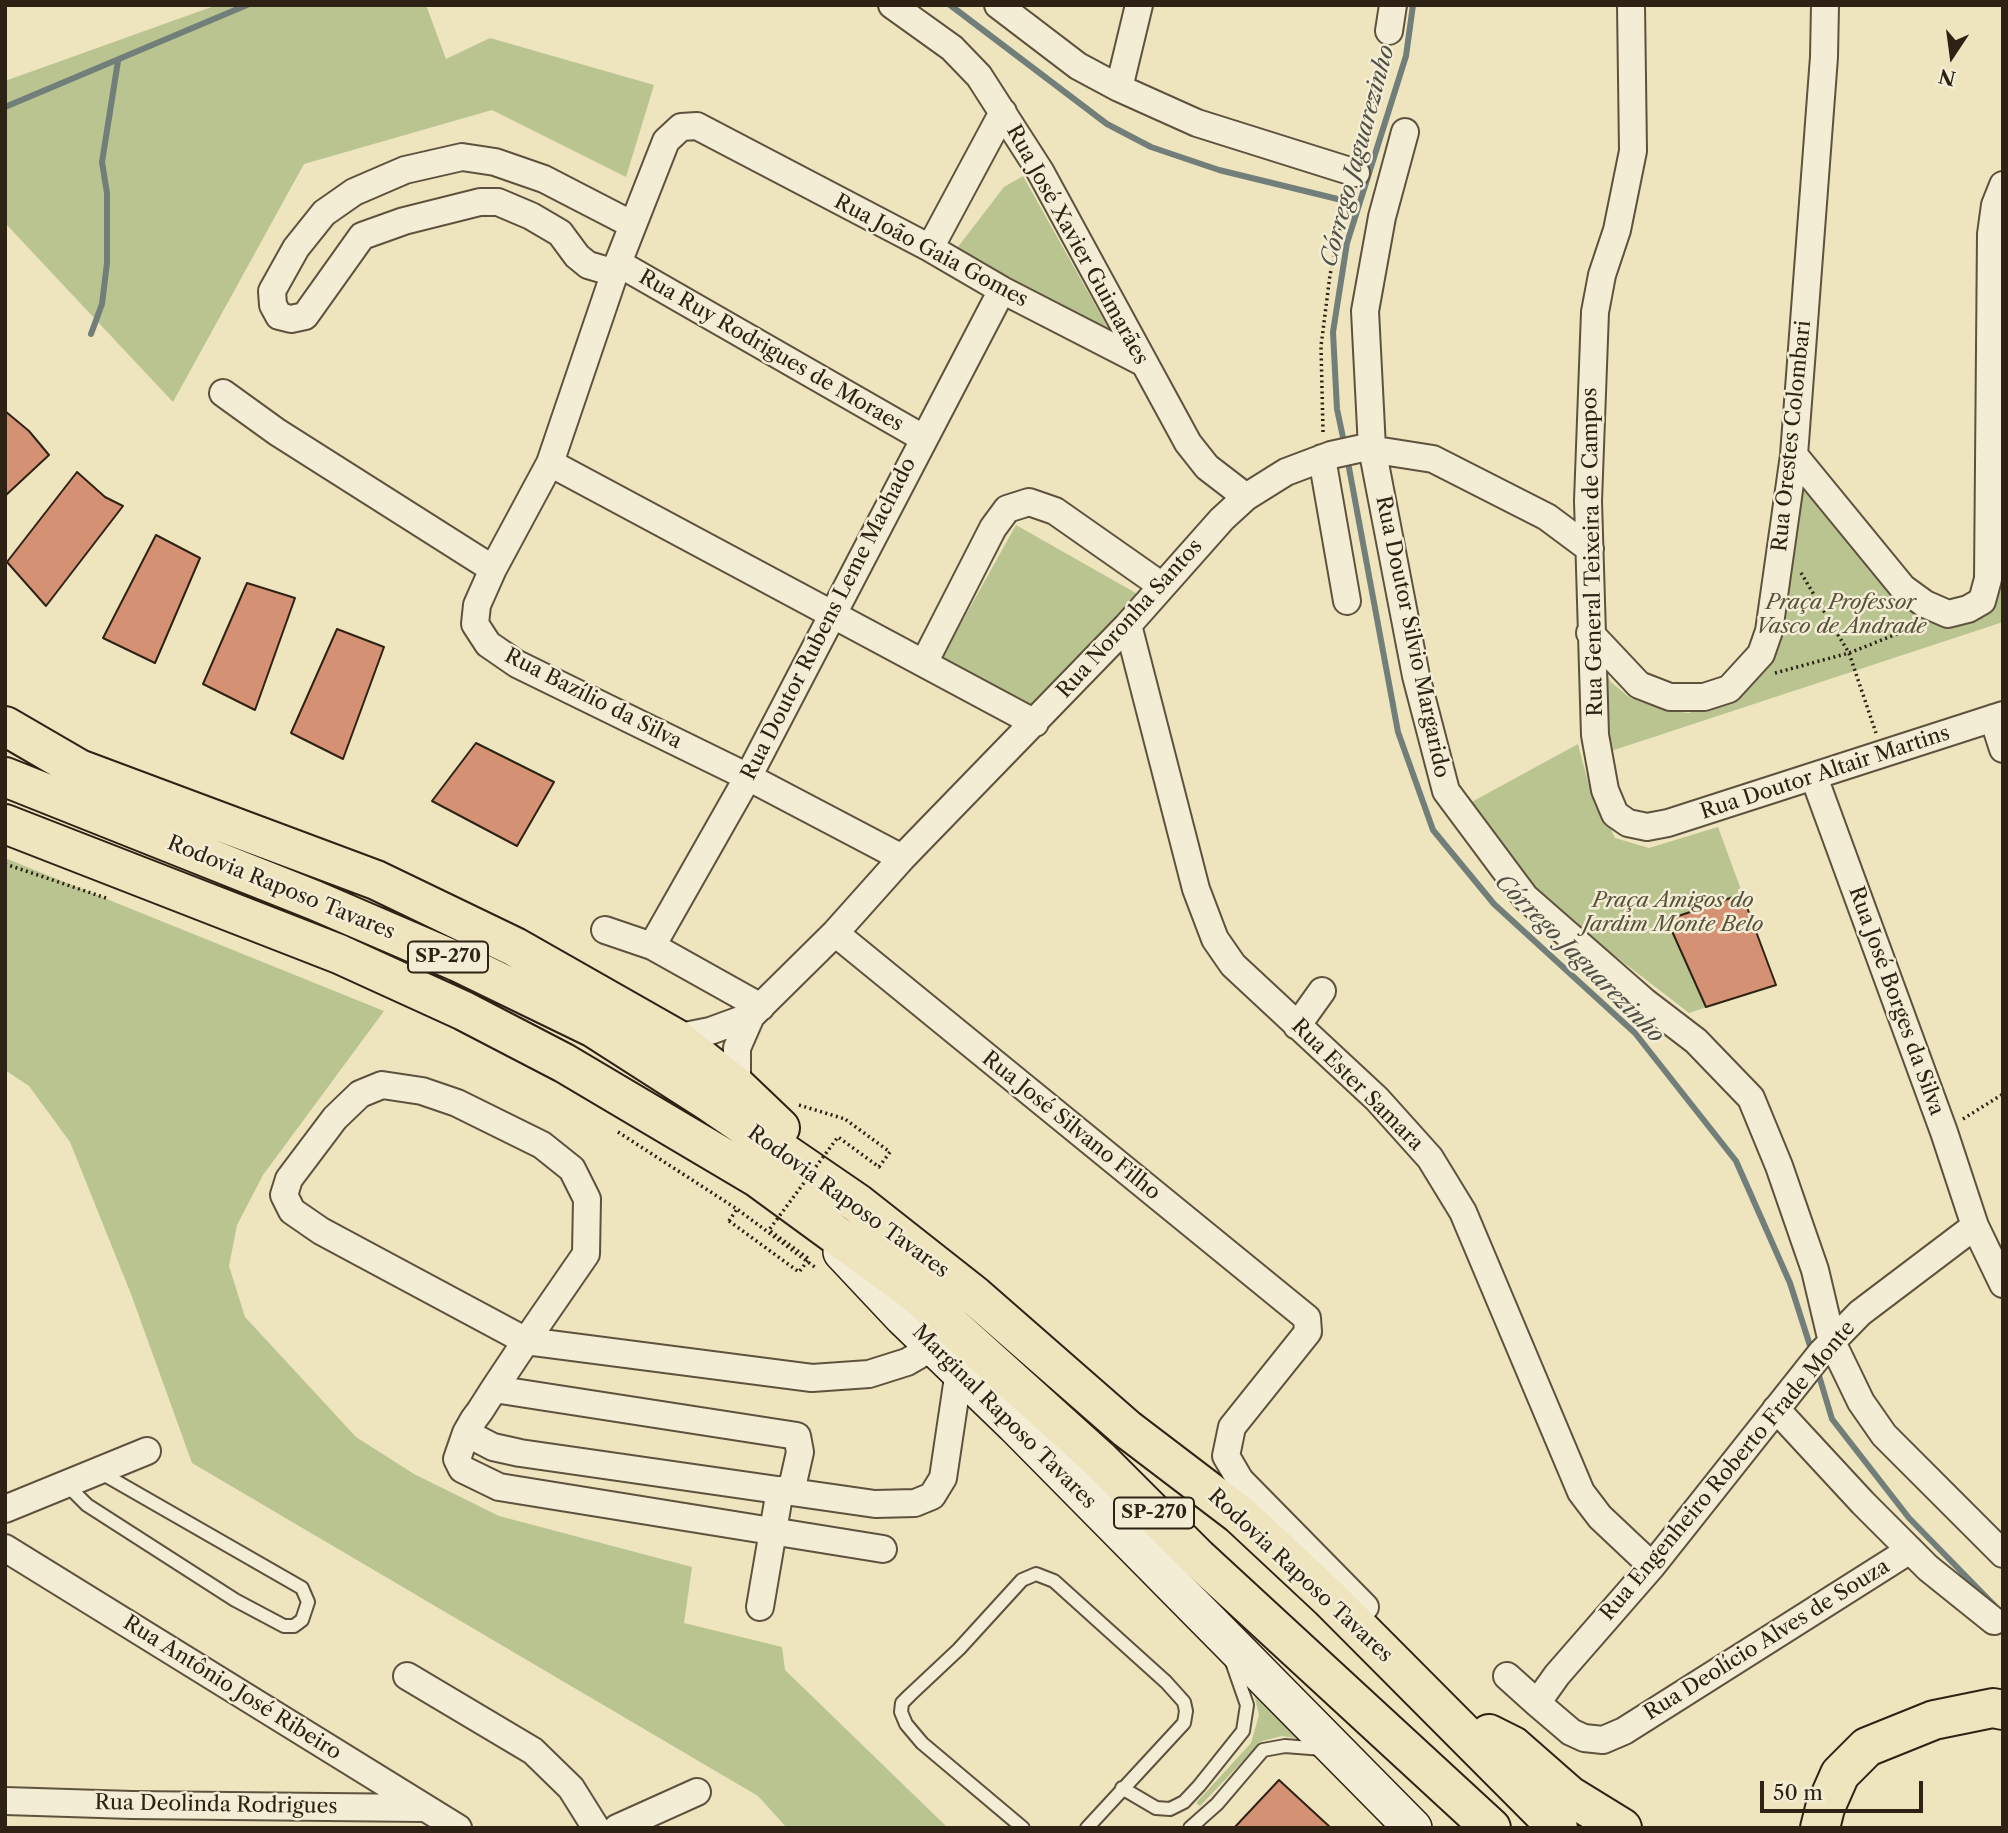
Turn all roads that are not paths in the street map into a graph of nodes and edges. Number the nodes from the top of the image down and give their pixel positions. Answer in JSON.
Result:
{"nodes":[{"id":1,"x":892,"y":5,"type":"edge"},
{"id":2,"x":998,"y":5,"type":"edge"},
{"id":3,"x":1139,"y":5,"type":"edge"},
{"id":4,"x":1631,"y":5,"type":"edge"},
{"id":5,"x":1825,"y":5,"type":"edge"},
{"id":6,"x":1119,"y":88,"type":"junction"},
{"id":7,"x":1003,"y":112,"type":"junction"},
{"id":8,"x":1405,"y":132,"type":"dead end"},
{"id":9,"x":720,"y":139,"type":"joint"},
{"id":10,"x":1356,"y":173,"type":"road end"},
{"id":11,"x":2003,"y":185,"type":"edge"},
{"id":12,"x":633,"y":225,"type":"junction"},
{"id":13,"x":930,"y":248,"type":"junction"},
{"id":14,"x":617,"y":268,"type":"junction"},
{"id":15,"x":1002,"y":290,"type":"junction"},
{"id":16,"x":1143,"y":362,"type":"junction"},
{"id":17,"x":223,"y":393,"type":"dead end"},
{"id":18,"x":923,"y":438,"type":"junction"},
{"id":19,"x":1368,"y":448,"type":"junction"},
{"id":20,"x":1996,"y":451,"type":"edge"},
{"id":21,"x":1794,"y":455,"type":"junction"},
{"id":22,"x":1327,"y":457,"type":"junction"},
{"id":23,"x":550,"y":463,"type":"junction"},
{"id":24,"x":1246,"y":497,"type":"junction"},
{"id":25,"x":1590,"y":549,"type":"junction"},
{"id":26,"x":493,"y":569,"type":"junction"},
{"id":27,"x":1162,"y":586,"type":"junction"},
{"id":28,"x":1347,"y":601,"type":"dead end"},
{"id":29,"x":832,"y":614,"type":"junction"},
{"id":30,"x":1128,"y":625,"type":"junction"},
{"id":31,"x":1590,"y":634,"type":"junction"},
{"id":32,"x":925,"y":661,"type":"junction"},
{"id":33,"x":1998,"y":717,"type":"edge"},
{"id":34,"x":1035,"y":723,"type":"junction"},
{"id":35,"x":5,"y":726,"type":"edge"},
{"id":36,"x":2003,"y":749,"type":"edge"},
{"id":37,"x":5,"y":756,"type":"edge"},
{"id":38,"x":79,"y":769,"type":"junction"},
{"id":39,"x":5,"y":776,"type":"edge"},
{"id":40,"x":748,"y":777,"type":"junction"},
{"id":41,"x":1814,"y":777,"type":"junction"},
{"id":42,"x":5,"y":824,"type":"edge"},
{"id":43,"x":1647,"y":827,"type":"joint"},
{"id":44,"x":902,"y":858,"type":"junction"},
{"id":45,"x":605,"y":930,"type":"dead end"},
{"id":46,"x":835,"y":933,"type":"junction"},
{"id":47,"x":652,"y":946,"type":"junction"},
{"id":48,"x":1322,"y":991,"type":"dead end"},
{"id":49,"x":756,"y":1011,"type":"junction"},
{"id":50,"x":1297,"y":1026,"type":"junction"},
{"id":51,"x":676,"y":1038,"type":"junction"},
{"id":52,"x":737,"y":1087,"type":"junction"},
{"id":53,"x":857,"y":1203,"type":"junction"},
{"id":54,"x":806,"y":1212,"type":"junction"},
{"id":55,"x":1975,"y":1226,"type":"junction"},
{"id":56,"x":2003,"y":1283,"type":"edge"},
{"id":57,"x":526,"y":1341,"type":"junction"},
{"id":58,"x":933,"y":1347,"type":"junction"},
{"id":59,"x":1826,"y":1348,"type":"junction"},
{"id":60,"x":959,"y":1371,"type":"junction"},
{"id":61,"x":494,"y":1389,"type":"junction"},
{"id":62,"x":1783,"y":1400,"type":"junction"},
{"id":63,"x":466,"y":1433,"type":"junction"},
{"id":64,"x":147,"y":1451,"type":"dead end"},
{"id":65,"x":97,"y":1471,"type":"junction"},
{"id":66,"x":66,"y":1484,"type":"junction"},
{"id":67,"x":785,"y":1491,"type":"junction"},
{"id":68,"x":5,"y":1509,"type":"edge"},
{"id":69,"x":773,"y":1532,"type":"junction"},
{"id":70,"x":5,"y":1548,"type":"edge"},
{"id":71,"x":883,"y":1549,"type":"dead end"},
{"id":72,"x":1910,"y":1550,"type":"junction"},
{"id":73,"x":2003,"y":1554,"type":"edge"},
{"id":74,"x":1652,"y":1566,"type":"junction"},
{"id":75,"x":760,"y":1607,"type":"dead end"},
{"id":76,"x":1994,"y":1621,"type":"dead end"},
{"id":77,"x":1224,"y":1639,"type":"junction"},
{"id":78,"x":1399,"y":1667,"type":"junction"},
{"id":79,"x":407,"y":1676,"type":"dead end"},
{"id":80,"x":1507,"y":1676,"type":"dead end"},
{"id":81,"x":1537,"y":1703,"type":"junction"},
{"id":82,"x":1440,"y":1710,"type":"junction"},
{"id":83,"x":2003,"y":1710,"type":"edge"},
{"id":84,"x":1334,"y":1751,"type":"junction"},
{"id":85,"x":1122,"y":1788,"type":"junction"},
{"id":86,"x":697,"y":1792,"type":"dead end"},
{"id":87,"x":5,"y":1801,"type":"edge"},
{"id":88,"x":427,"y":1808,"type":"junction"},
{"id":89,"x":458,"y":1828,"type":"edge"},
{"id":90,"x":596,"y":1828,"type":"edge"},
{"id":91,"x":617,"y":1828,"type":"edge"},
{"id":92,"x":1023,"y":1828,"type":"edge"},
{"id":93,"x":1087,"y":1828,"type":"edge"},
{"id":94,"x":1190,"y":1828,"type":"edge"},
{"id":95,"x":1413,"y":1828,"type":"edge"},
{"id":96,"x":1491,"y":1828,"type":"edge"},
{"id":97,"x":1558,"y":1828,"type":"edge"},
{"id":98,"x":1622,"y":1828,"type":"edge"},
{"id":99,"x":1820,"y":1828,"type":"edge"}],
"edges":[{"from":1,"to":7,"type":"street","name":"Rua José Xavier Guimarães"},
{"from":2,"to":6,"type":"street"},
{"from":3,"to":6,"type":"street"},
{"from":4,"to":25,"type":"street","name":"Rua General Teixeira de Campos"},
{"from":5,"to":21,"type":"street","name":"Rua Orestes Colombari"},
{"from":6,"to":10,"type":"street"},
{"from":7,"to":13,"type":"street"},
{"from":7,"to":16,"type":"street","name":"Rua José Xavier Guimarães"},
{"from":8,"to":19,"type":"street","name":"Rua Doutor Silvio Margarido"},
{"from":9,"to":12,"type":"street","name":"Rua Bazílio da Silva"},
{"from":9,"to":13,"type":"street","name":"Rua João Gaia Gomes"},
{"from":11,"to":20,"type":"street"},
{"from":12,"to":14,"type":"street","name":"Rua Bazílio da Silva"},
{"from":12,"to":14,"type":"street","name":"Rua Ruy Rodrigues de Moraes"},
{"from":13,"to":15,"type":"street","name":"Rua João Gaia Gomes"},
{"from":14,"to":18,"type":"street","name":"Rua Ruy Rodrigues de Moraes"},
{"from":14,"to":23,"type":"street","name":"Rua Bazílio da Silva"},
{"from":15,"to":16,"type":"street","name":"Rua João Gaia Gomes"},
{"from":15,"to":18,"type":"street","name":"Rua Doutor Rubens Leme Machado"},
{"from":16,"to":24,"type":"street","name":"Rua José Xavier Guimarães"},
{"from":17,"to":26,"type":"street"},
{"from":18,"to":29,"type":"street","name":"Rua Doutor Rubens Leme Machado"},
{"from":19,"to":22,"type":"street","name":"Rua Noronha Santos"},
{"from":19,"to":25,"type":"street","name":"Rua Noronha Santos"},
{"from":19,"to":59,"type":"street","name":"Rua Doutor Silvio Margarido"},
{"from":20,"to":21,"type":"street"},
{"from":21,"to":31,"type":"street","name":"Rua Orestes Colombari"},
{"from":22,"to":24,"type":"street","name":"Rua Noronha Santos"},
{"from":22,"to":28,"type":"street"},
{"from":23,"to":26,"type":"street","name":"Rua Bazílio da Silva"},
{"from":23,"to":29,"type":"street"},
{"from":24,"to":27,"type":"street","name":"Rua Noronha Santos"},
{"from":25,"to":31,"type":"street","name":"Rua General Teixeira de Campos"},
{"from":26,"to":40,"type":"street","name":"Rua Bazílio da Silva"},
{"from":27,"to":30,"type":"street","name":"Rua Noronha Santos"},
{"from":27,"to":32,"type":"street"},
{"from":29,"to":32,"type":"street"},
{"from":29,"to":40,"type":"street","name":"Rua Doutor Rubens Leme Machado"},
{"from":30,"to":34,"type":"street","name":"Rua Noronha Santos"},
{"from":30,"to":50,"type":"street","name":"Rua Ester Samara"},
{"from":31,"to":43,"type":"street","name":"Rua General Teixeira de Campos"},
{"from":32,"to":34,"type":"street"},
{"from":33,"to":36,"type":"street"},
{"from":33,"to":41,"type":"street","name":"Rua Doutor Altair Martins"},
{"from":34,"to":44,"type":"street","name":"Rua Noronha Santos"},
{"from":35,"to":38,"type":"highway"},
{"from":37,"to":38,"type":"highway"},
{"from":38,"to":51,"type":"highway"},
{"from":39,"to":53,"type":"highway","name":"Rodovia Raposo Tavares","number":"SP-270"},
{"from":40,"to":44,"type":"street","name":"Rua Bazílio da Silva"},
{"from":40,"to":47,"type":"street","name":"Rua Doutor Rubens Leme Machado"},
{"from":41,"to":43,"type":"street","name":"Rua Doutor Altair Martins"},
{"from":41,"to":55,"type":"street","name":"Rua José Borges da Silva"},
{"from":42,"to":54,"type":"highway","name":"Rodovia Raposo Tavares","number":"SP-270"},
{"from":44,"to":46,"type":"street","name":"Rua Noronha Santos"},
{"from":45,"to":47,"type":"street"},
{"from":46,"to":49,"type":"street","name":"Rua Noronha Santos"},
{"from":46,"to":78,"type":"street","name":"Rua José Silvano Filho"},
{"from":47,"to":49,"type":"street"},
{"from":48,"to":50,"type":"street"},
{"from":49,"to":51,"type":"street","name":"Rua Noronha Santos"},
{"from":49,"to":52,"type":"street","name":"Rua Noronha Santos"},
{"from":50,"to":74,"type":"street","name":"Rua Ester Samara"},
{"from":51,"to":52,"type":"highway"},
{"from":52,"to":53,"type":"highway"},
{"from":53,"to":78,"type":"highway","name":"Rodovia Raposo Tavares","number":"SP-270"},
{"from":54,"to":58,"type":"main road","name":"Marginal Raposo Tavares"},
{"from":54,"to":96,"type":"highway","name":"Rodovia Raposo Tavares","number":"SP-270"},
{"from":55,"to":56,"type":"street","name":"Rua José Borges da Silva"},
{"from":55,"to":59,"type":"street","name":"Rua Engenheiro Roberto Frade Monte"},
{"from":57,"to":57,"type":"street"},
{"from":57,"to":58,"type":"street"},
{"from":57,"to":61,"type":"street"},
{"from":58,"to":60,"type":"main road","name":"Marginal Raposo Tavares"},
{"from":59,"to":62,"type":"street","name":"Rua Engenheiro Roberto Frade Monte"},
{"from":59,"to":73,"type":"street","name":"Rua Doutor Silvio Margarido"},
{"from":60,"to":67,"type":"street"},
{"from":60,"to":77,"type":"main road","name":"Marginal Raposo Tavares"},
{"from":61,"to":63,"type":"street"},
{"from":61,"to":67,"type":"street"},
{"from":62,"to":72,"type":"street"},
{"from":62,"to":74,"type":"street","name":"Rua Engenheiro Roberto Frade Monte"},
{"from":63,"to":67,"type":"street"},
{"from":63,"to":69,"type":"street"},
{"from":64,"to":65,"type":"street"},
{"from":65,"to":66,"type":"street"},
{"from":65,"to":66,"type":"lane"},
{"from":66,"to":68,"type":"street"},
{"from":67,"to":69,"type":"street"},
{"from":69,"to":71,"type":"street"},
{"from":69,"to":75,"type":"street"},
{"from":70,"to":88,"type":"street","name":"Rua Antônio José Ribeiro"},
{"from":72,"to":76,"type":"street"},
{"from":72,"to":81,"type":"street","name":"Rua Deolício Alves de Souza"},
{"from":74,"to":81,"type":"street","name":"Rua Engenheiro Roberto Frade Monte"},
{"from":77,"to":84,"type":"main road","name":"Marginal Raposo Tavares"},
{"from":77,"to":85,"type":"lane"},
{"from":78,"to":82,"type":"highway","name":"Rodovia Raposo Tavares","number":"SP-270"},
{"from":79,"to":90,"type":"street"},
{"from":80,"to":81,"type":"street","name":"Rua Deolício Alves de Souza"},
{"from":82,"to":97,"type":"highway","name":"Rodovia Raposo Tavares","number":"SP-270"},
{"from":82,"to":98,"type":"highway"},
{"from":83,"to":99,"type":"highway"},
{"from":84,"to":94,"type":"lane"},
{"from":84,"to":95,"type":"main road","name":"Marginal Raposo Tavares"},
{"from":85,"to":92,"type":"lane"},
{"from":85,"to":93,"type":"lane"},
{"from":86,"to":91,"type":"street"},
{"from":87,"to":88,"type":"street","name":"Rua Deolinda Rodrigues"},
{"from":88,"to":89,"type":"street","name":"Rua Antônio José Ribeiro"}]}
